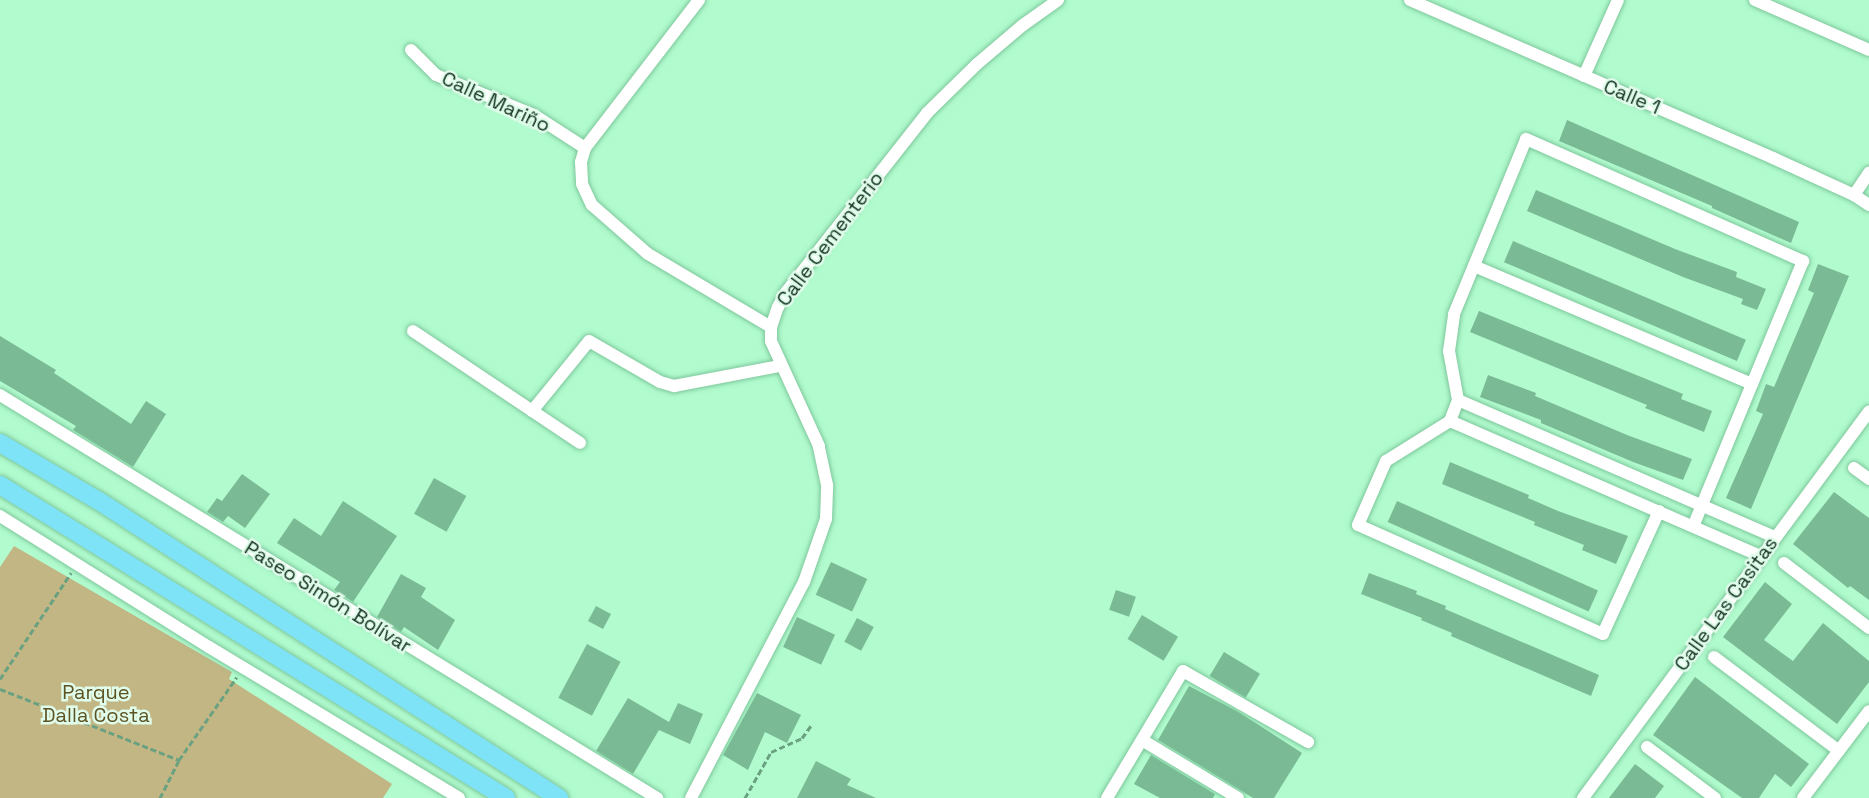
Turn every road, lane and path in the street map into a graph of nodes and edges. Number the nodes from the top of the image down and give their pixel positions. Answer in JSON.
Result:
{"nodes":[{"id":1,"x":699,"y":0,"type":"edge"},
{"id":2,"x":1058,"y":0,"type":"edge"},
{"id":3,"x":1410,"y":0,"type":"edge"},
{"id":4,"x":1618,"y":0,"type":"edge"},
{"id":5,"x":1755,"y":0,"type":"edge"},
{"id":6,"x":411,"y":50,"type":"dead end"},
{"id":7,"x":1869,"y":50,"type":"edge"},
{"id":8,"x":1584,"y":76,"type":"junction"},
{"id":9,"x":585,"y":148,"type":"junction"},
{"id":10,"x":1869,"y":173,"type":"edge"},
{"id":11,"x":1854,"y":195,"type":"junction"},
{"id":12,"x":1869,"y":205,"type":"edge"},
{"id":13,"x":1474,"y":266,"type":"junction"},
{"id":14,"x":771,"y":327,"type":"junction"},
{"id":15,"x":413,"y":331,"type":"dead end"},
{"id":16,"x":780,"y":366,"type":"junction"},
{"id":17,"x":1752,"y":384,"type":"junction"},
{"id":18,"x":0,"y":396,"type":"edge"},
{"id":19,"x":1458,"y":400,"type":"junction"},
{"id":20,"x":532,"y":411,"type":"junction"},
{"id":21,"x":1869,"y":411,"type":"edge"},
{"id":22,"x":1450,"y":421,"type":"junction"},
{"id":23,"x":0,"y":443,"type":"edge"},
{"id":24,"x":580,"y":443,"type":"dead end"},
{"id":25,"x":1854,"y":468,"type":"dead end"},
{"id":26,"x":1869,"y":479,"type":"edge"},
{"id":27,"x":0,"y":485,"type":"edge"},
{"id":28,"x":1702,"y":506,"type":"junction"},
{"id":29,"x":1659,"y":512,"type":"junction"},
{"id":30,"x":0,"y":516,"type":"edge"},
{"id":31,"x":1693,"y":526,"type":"junction"},
{"id":32,"x":1775,"y":537,"type":"junction"},
{"id":33,"x":1761,"y":556,"type":"junction"},
{"id":34,"x":1784,"y":563,"type":"dead end"},
{"id":35,"x":76,"y":564,"type":"junction"},
{"id":36,"x":1869,"y":628,"type":"edge"},
{"id":37,"x":1714,"y":657,"type":"dead end"},
{"id":38,"x":243,"y":668,"type":"junction"},
{"id":39,"x":0,"y":679,"type":"edge"},
{"id":40,"x":0,"y":689,"type":"edge"},
{"id":41,"x":1869,"y":711,"type":"edge"},
{"id":42,"x":812,"y":724,"type":"dead end"},
{"id":43,"x":1142,"y":740,"type":"junction"},
{"id":44,"x":1308,"y":742,"type":"dead end"},
{"id":45,"x":1647,"y":747,"type":"dead end"},
{"id":46,"x":1839,"y":751,"type":"junction"},
{"id":47,"x":179,"y":760,"type":"junction"},
{"id":48,"x":550,"y":795,"type":"edge"},
{"id":49,"x":160,"y":798,"type":"edge"},
{"id":50,"x":459,"y":798,"type":"edge"},
{"id":51,"x":506,"y":798,"type":"edge"},
{"id":52,"x":657,"y":798,"type":"edge"},
{"id":53,"x":691,"y":798,"type":"edge"},
{"id":54,"x":745,"y":798,"type":"edge"},
{"id":55,"x":1107,"y":798,"type":"edge"},
{"id":56,"x":1239,"y":798,"type":"edge"},
{"id":57,"x":1583,"y":798,"type":"edge"},
{"id":58,"x":1715,"y":798,"type":"edge"},
{"id":59,"x":1803,"y":798,"type":"edge"}],
"edges":[{"from":1,"to":9,"type":"street"},
{"from":2,"to":14,"type":"street","name":"Calle Cementerio"},
{"from":3,"to":8,"type":"street","name":"Calle 1"},
{"from":4,"to":8,"type":"street"},
{"from":5,"to":7,"type":"street"},
{"from":6,"to":9,"type":"street","name":"Calle Mariño"},
{"from":8,"to":11,"type":"street","name":"Calle 1"},
{"from":9,"to":14,"type":"street"},
{"from":10,"to":11,"type":"street"},
{"from":11,"to":12,"type":"street"},
{"from":13,"to":17,"type":"street"},
{"from":13,"to":17,"type":"street"},
{"from":13,"to":19,"type":"street"},
{"from":14,"to":16,"type":"street","name":"Calle Cementerio"},
{"from":15,"to":20,"type":"street"},
{"from":16,"to":20,"type":"street"},
{"from":16,"to":53,"type":"street","name":"Calle Cementerio"},
{"from":17,"to":28,"type":"street"},
{"from":18,"to":52,"type":"street","name":"Paseo Simón Bolívar"},
{"from":19,"to":22,"type":"street"},
{"from":19,"to":28,"type":"street"},
{"from":20,"to":24,"type":"street"},
{"from":21,"to":32,"type":"street","name":"Calle Las Casitas"},
{"from":22,"to":29,"type":"street"},
{"from":22,"to":29,"type":"street"},
{"from":23,"to":48,"type":"main road"},
{"from":25,"to":26,"type":"street"},
{"from":27,"to":51,"type":"main road"},
{"from":28,"to":31,"type":"street"},
{"from":28,"to":32,"type":"street"},
{"from":29,"to":31,"type":"street"},
{"from":30,"to":35,"type":"street"},
{"from":31,"to":33,"type":"street"},
{"from":32,"to":33,"type":"street","name":"Calle Las Casitas"},
{"from":33,"to":57,"type":"street","name":"Calle Las Casitas"},
{"from":34,"to":36,"type":"street"},
{"from":35,"to":38,"type":"street"},
{"from":35,"to":39,"type":"path"},
{"from":37,"to":46,"type":"street"},
{"from":38,"to":47,"type":"path"},
{"from":38,"to":50,"type":"street"},
{"from":40,"to":47,"type":"path"},
{"from":41,"to":46,"type":"street"},
{"from":42,"to":54,"type":"path"},
{"from":43,"to":44,"type":"street"},
{"from":43,"to":55,"type":"street"},
{"from":43,"to":56,"type":"street"},
{"from":45,"to":58,"type":"street"},
{"from":46,"to":59,"type":"street"},
{"from":47,"to":49,"type":"path"}]}
